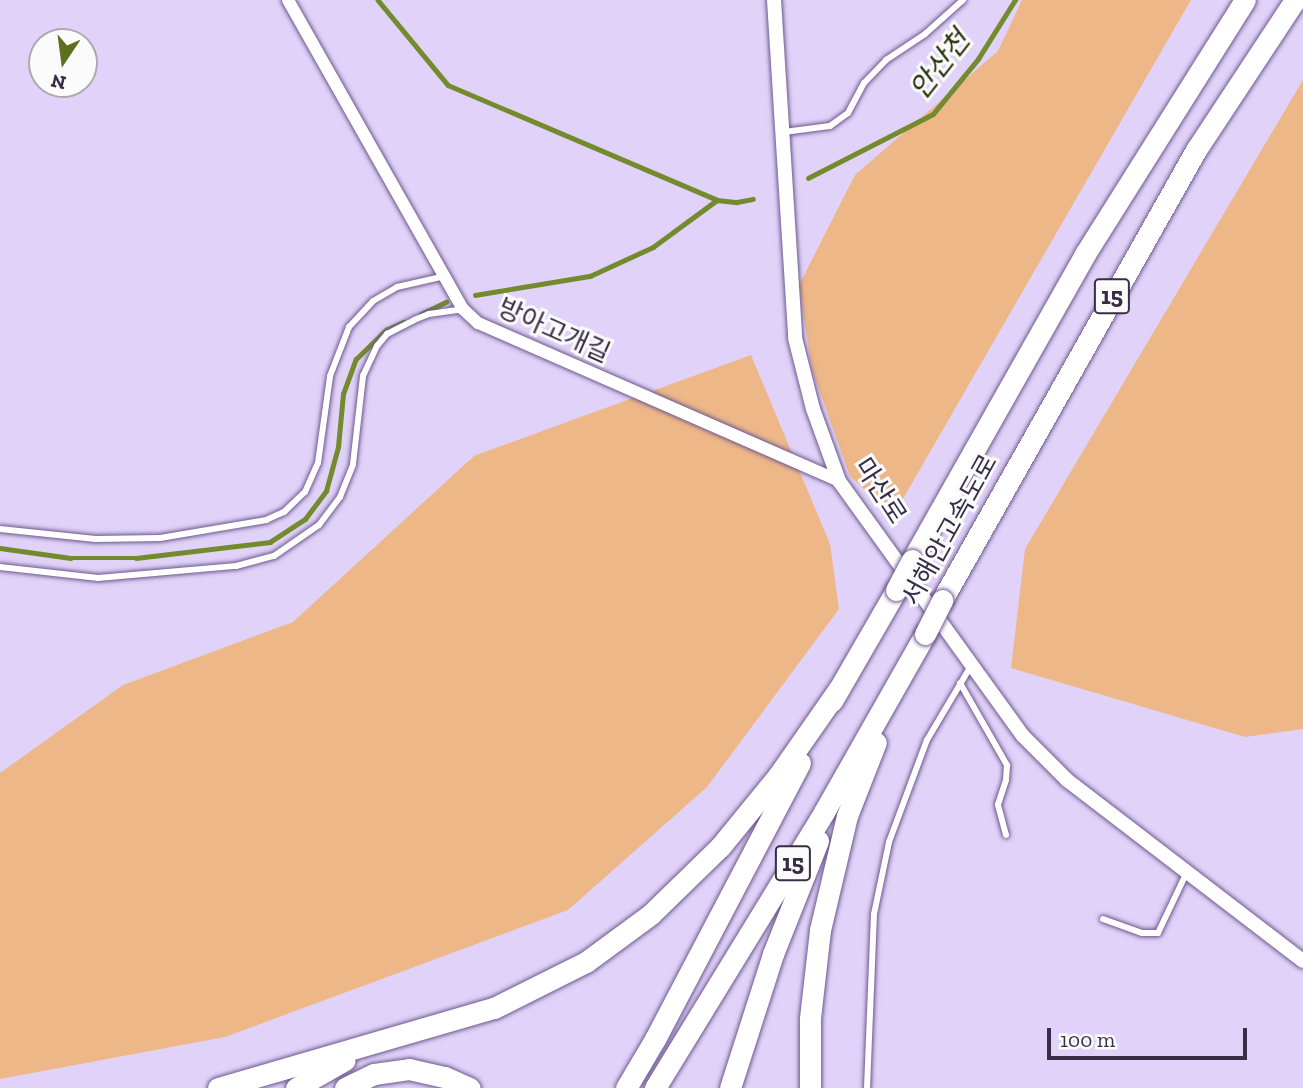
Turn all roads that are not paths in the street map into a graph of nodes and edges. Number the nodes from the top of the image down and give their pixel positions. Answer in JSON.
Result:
{"nodes":[{"id":1,"x":288,"y":0,"type":"edge"},
{"id":2,"x":774,"y":0,"type":"edge"},
{"id":3,"x":963,"y":0,"type":"edge"},
{"id":4,"x":1245,"y":0,"type":"edge"},
{"id":5,"x":1294,"y":0,"type":"edge"},
{"id":6,"x":782,"y":132,"type":"junction"},
{"id":7,"x":445,"y":276,"type":"junction"},
{"id":8,"x":463,"y":309,"type":"junction"},
{"id":9,"x":839,"y":481,"type":"junction"},
{"id":10,"x":0,"y":529,"type":"edge"},
{"id":11,"x":0,"y":567,"type":"edge"},
{"id":12,"x":925,"y":634,"type":"junction"},
{"id":13,"x":972,"y":665,"type":"junction"},
{"id":14,"x":960,"y":683,"type":"junction"},
{"id":15,"x":838,"y":690,"type":"junction"},
{"id":16,"x":1006,"y":835,"type":"dead end"},
{"id":17,"x":1187,"y":872,"type":"junction"},
{"id":18,"x":1103,"y":919,"type":"dead end"},
{"id":19,"x":1303,"y":961,"type":"edge"},
{"id":20,"x":374,"y":1044,"type":"junction"},
{"id":21,"x":218,"y":1088,"type":"edge"},
{"id":22,"x":296,"y":1088,"type":"edge"},
{"id":23,"x":345,"y":1088,"type":"edge"},
{"id":24,"x":470,"y":1088,"type":"edge"},
{"id":25,"x":626,"y":1088,"type":"edge"},
{"id":26,"x":655,"y":1088,"type":"edge"},
{"id":27,"x":730,"y":1088,"type":"edge"},
{"id":28,"x":810,"y":1088,"type":"edge"},
{"id":29,"x":867,"y":1088,"type":"edge"}],
"edges":[{"from":1,"to":7,"type":"street","name":"방아고개길"},
{"from":2,"to":6,"type":"street","name":"마산로"},
{"from":3,"to":6,"type":"lane"},
{"from":4,"to":15,"type":"highway","name":"서해안고속도로","number":"15","bridge":true},
{"from":5,"to":12,"type":"highway","name":"서해안고속도로","number":"15","bridge":true},
{"from":6,"to":9,"type":"street","name":"마산로"},
{"from":7,"to":8,"type":"street","name":"방아고개길"},
{"from":7,"to":10,"type":"lane"},
{"from":8,"to":9,"type":"street","name":"방아고개길"},
{"from":8,"to":11,"type":"lane"},
{"from":9,"to":13,"type":"street","name":"마산로"},
{"from":12,"to":26,"type":"highway","name":"서해안고속도로","number":"15"},
{"from":12,"to":27,"type":"highway"},
{"from":12,"to":28,"type":"highway"},
{"from":13,"to":14,"type":"lane"},
{"from":13,"to":17,"type":"street","name":"마산로"},
{"from":14,"to":16,"type":"lane"},
{"from":14,"to":29,"type":"lane"},
{"from":15,"to":20,"type":"highway"},
{"from":15,"to":25,"type":"highway","name":"서해안고속도로","number":"15"},
{"from":17,"to":18,"type":"lane"},
{"from":17,"to":19,"type":"street","name":"마산로"},
{"from":20,"to":21,"type":"highway"},
{"from":20,"to":22,"type":"highway"},
{"from":23,"to":24,"type":"highway"}]}
